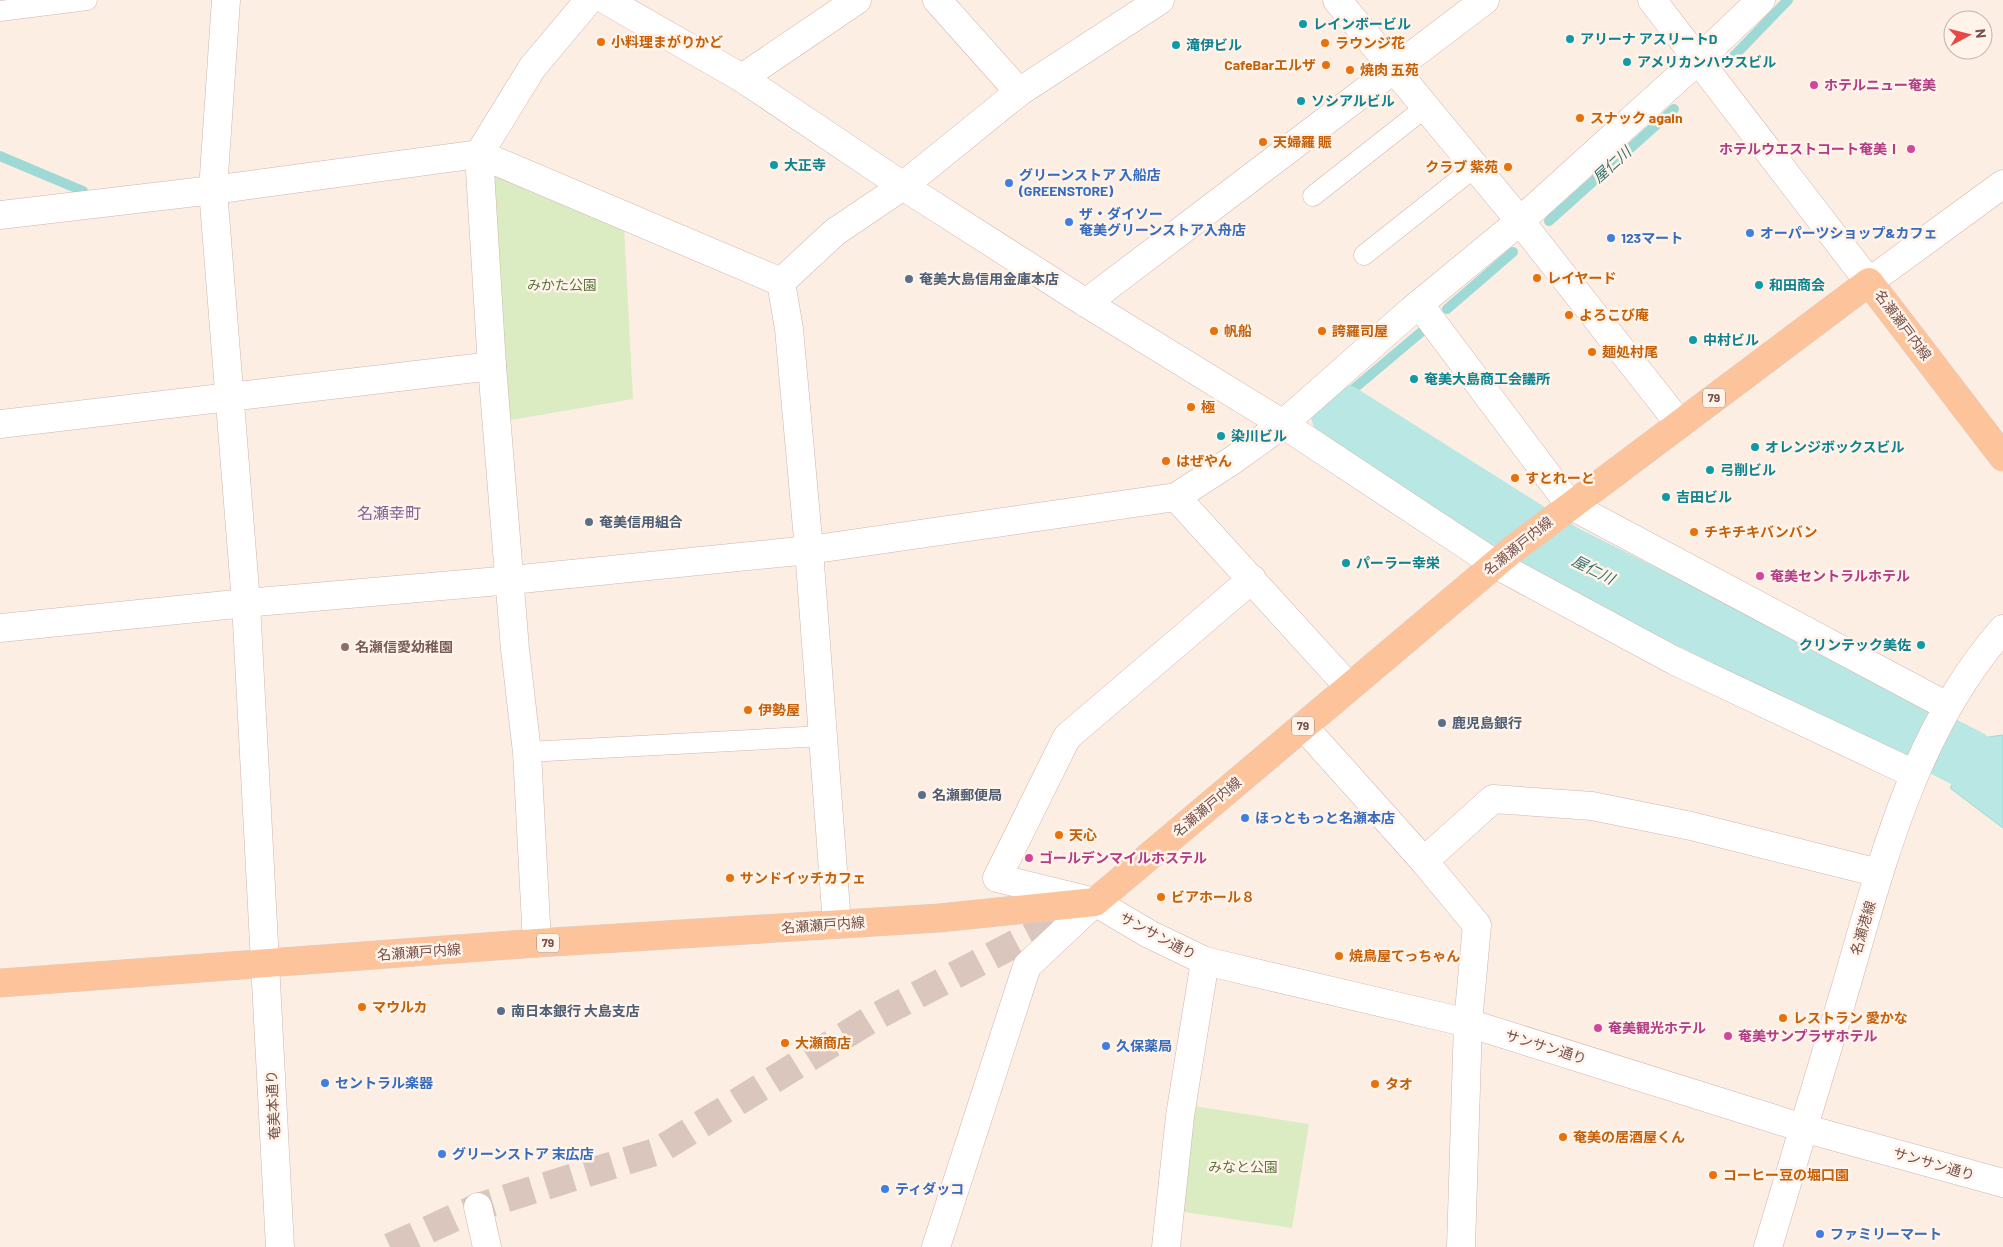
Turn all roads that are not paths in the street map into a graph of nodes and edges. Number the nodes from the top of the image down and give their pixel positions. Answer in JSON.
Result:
{"nodes":[{"id":1,"x":87,"y":0,"type":"edge"},
{"id":2,"x":226,"y":0,"type":"edge"},
{"id":3,"x":589,"y":0,"type":"edge"},
{"id":4,"x":606,"y":0,"type":"edge"},
{"id":5,"x":857,"y":0,"type":"edge"},
{"id":6,"x":937,"y":0,"type":"edge"},
{"id":7,"x":1160,"y":0,"type":"edge"},
{"id":8,"x":1337,"y":0,"type":"edge"},
{"id":9,"x":1485,"y":0,"type":"edge"},
{"id":10,"x":1652,"y":0,"type":"edge"},
{"id":11,"x":1761,"y":0,"type":"edge"},
{"id":12,"x":0,"y":11,"type":"edge"},
{"id":13,"x":1699,"y":59,"type":"junction"},
{"id":14,"x":1395,"y":70,"type":"junction"},
{"id":15,"x":742,"y":78,"type":"junction"},
{"id":16,"x":1019,"y":92,"type":"junction"},
{"id":17,"x":1426,"y":108,"type":"junction"},
{"id":18,"x":479,"y":154,"type":"junction"},
{"id":19,"x":1475,"y":167,"type":"junction"},
{"id":20,"x":2003,"y":184,"type":"edge"},
{"id":21,"x":903,"y":186,"type":"junction"},
{"id":22,"x":213,"y":190,"type":"junction"},
{"id":23,"x":1313,"y":196,"type":"dead end"},
{"id":24,"x":0,"y":215,"type":"edge"},
{"id":25,"x":1520,"y":221,"type":"junction"},
{"id":26,"x":1364,"y":255,"type":"dead end"},
{"id":27,"x":782,"y":282,"type":"junction"},
{"id":28,"x":1869,"y":282,"type":"junction"},
{"id":29,"x":1086,"y":303,"type":"junction"},
{"id":30,"x":1419,"y":304,"type":"junction"},
{"id":31,"x":492,"y":366,"type":"junction"},
{"id":32,"x":230,"y":398,"type":"junction"},
{"id":33,"x":1680,"y":423,"type":"junction"},
{"id":34,"x":0,"y":424,"type":"edge"},
{"id":35,"x":1283,"y":424,"type":"junction"},
{"id":36,"x":2003,"y":456,"type":"edge"},
{"id":37,"x":1176,"y":497,"type":"junction"},
{"id":38,"x":1565,"y":509,"type":"junction"},
{"id":39,"x":809,"y":550,"type":"junction"},
{"id":40,"x":1504,"y":557,"type":"junction"},
{"id":41,"x":1252,"y":579,"type":"junction"},
{"id":42,"x":511,"y":580,"type":"junction"},
{"id":43,"x":246,"y":603,"type":"junction"},
{"id":44,"x":0,"y":628,"type":"edge"},
{"id":45,"x":2003,"y":629,"type":"edge"},
{"id":46,"x":1349,"y":687,"type":"junction"},
{"id":47,"x":1944,"y":712,"type":"junction"},
{"id":48,"x":1303,"y":726,"type":"junction"},
{"id":49,"x":823,"y":736,"type":"junction"},
{"id":50,"x":527,"y":752,"type":"junction"},
{"id":51,"x":1916,"y":770,"type":"junction"},
{"id":52,"x":1424,"y":861,"type":"junction"},
{"id":53,"x":1879,"y":873,"type":"junction"},
{"id":54,"x":1095,"y":902,"type":"junction"},
{"id":55,"x":837,"y":924,"type":"junction"},
{"id":56,"x":537,"y":943,"type":"junction"},
{"id":57,"x":1205,"y":961,"type":"junction"},
{"id":58,"x":266,"y":963,"type":"junction"},
{"id":59,"x":0,"y":983,"type":"edge"},
{"id":60,"x":1468,"y":1023,"type":"junction"},
{"id":61,"x":1803,"y":1128,"type":"junction"},
{"id":62,"x":2003,"y":1183,"type":"edge"},
{"id":63,"x":478,"y":1207,"type":"dead end"},
{"id":64,"x":280,"y":1247,"type":"edge"},
{"id":65,"x":487,"y":1247,"type":"edge"},
{"id":66,"x":936,"y":1247,"type":"edge"},
{"id":67,"x":1166,"y":1247,"type":"edge"},
{"id":68,"x":1461,"y":1247,"type":"edge"},
{"id":69,"x":1768,"y":1247,"type":"edge"}],
"edges":[{"from":1,"to":12,"type":"lane"},
{"from":2,"to":22,"type":"street","name":"奄美本通り"},
{"from":3,"to":18,"type":"street"},
{"from":4,"to":15,"type":"street"},
{"from":5,"to":15,"type":"street"},
{"from":6,"to":16,"type":"street"},
{"from":7,"to":16,"type":"street"},
{"from":8,"to":14,"type":"street"},
{"from":9,"to":14,"type":"street"},
{"from":10,"to":13,"type":"street"},
{"from":11,"to":13,"type":"street"},
{"from":13,"to":25,"type":"street"},
{"from":13,"to":28,"type":"street"},
{"from":14,"to":17,"type":"street"},
{"from":14,"to":29,"type":"street"},
{"from":15,"to":21,"type":"street"},
{"from":16,"to":21,"type":"street"},
{"from":17,"to":19,"type":"street"},
{"from":17,"to":23,"type":"lane"},
{"from":18,"to":22,"type":"street"},
{"from":18,"to":27,"type":"street"},
{"from":18,"to":31,"type":"street"},
{"from":19,"to":25,"type":"street"},
{"from":19,"to":26,"type":"lane"},
{"from":20,"to":28,"type":"street"},
{"from":21,"to":27,"type":"street"},
{"from":21,"to":29,"type":"street"},
{"from":22,"to":24,"type":"street"},
{"from":22,"to":32,"type":"street","name":"奄美本通り"},
{"from":25,"to":30,"type":"street"},
{"from":25,"to":33,"type":"street"},
{"from":27,"to":39,"type":"street"},
{"from":28,"to":33,"type":"main road","name":"名瀬瀬戸内線","number":"79"},
{"from":28,"to":36,"type":"main road","name":"名瀬瀬戸内線"},
{"from":29,"to":35,"type":"street"},
{"from":30,"to":35,"type":"street"},
{"from":30,"to":38,"type":"street"},
{"from":31,"to":32,"type":"street"},
{"from":31,"to":42,"type":"street"},
{"from":32,"to":34,"type":"street"},
{"from":32,"to":43,"type":"street","name":"奄美本通り"},
{"from":33,"to":38,"type":"main road","name":"名瀬瀬戸内線","number":"79"},
{"from":35,"to":37,"type":"street"},
{"from":35,"to":40,"type":"street"},
{"from":37,"to":39,"type":"street"},
{"from":37,"to":41,"type":"street"},
{"from":38,"to":40,"type":"main road","name":"名瀬瀬戸内線","number":"79"},
{"from":38,"to":47,"type":"street"},
{"from":39,"to":42,"type":"street"},
{"from":39,"to":49,"type":"street"},
{"from":40,"to":46,"type":"main road","name":"名瀬瀬戸内線","number":"79"},
{"from":40,"to":51,"type":"street"},
{"from":41,"to":46,"type":"street"},
{"from":41,"to":54,"type":"street","name":"サンサン通り"},
{"from":42,"to":43,"type":"street"},
{"from":42,"to":50,"type":"street"},
{"from":43,"to":44,"type":"street"},
{"from":43,"to":58,"type":"street","name":"奄美本通り"},
{"from":45,"to":47,"type":"street","name":"名瀬港線"},
{"from":46,"to":48,"type":"main road","name":"名瀬瀬戸内線","number":"79"},
{"from":47,"to":51,"type":"street","name":"名瀬港線"},
{"from":48,"to":52,"type":"street"},
{"from":48,"to":54,"type":"main road","name":"名瀬瀬戸内線","number":"79"},
{"from":49,"to":50,"type":"lane"},
{"from":49,"to":55,"type":"street"},
{"from":50,"to":56,"type":"street"},
{"from":51,"to":53,"type":"street","name":"名瀬港線"},
{"from":52,"to":53,"type":"street"},
{"from":52,"to":60,"type":"street"},
{"from":53,"to":61,"type":"street","name":"名瀬港線"},
{"from":54,"to":55,"type":"main road","name":"名瀬瀬戸内線","number":"79"},
{"from":54,"to":57,"type":"street","name":"サンサン通り"},
{"from":54,"to":66,"type":"street"},
{"from":55,"to":56,"type":"main road","name":"名瀬瀬戸内線","number":"79"},
{"from":56,"to":58,"type":"main road","name":"名瀬瀬戸内線","number":"79"},
{"from":57,"to":60,"type":"street","name":"サンサン通り"},
{"from":57,"to":67,"type":"street"},
{"from":58,"to":59,"type":"main road","name":"名瀬瀬戸内線","number":"79"},
{"from":58,"to":64,"type":"street","name":"奄美本通り"},
{"from":60,"to":61,"type":"street","name":"サンサン通り"},
{"from":60,"to":68,"type":"street"},
{"from":61,"to":62,"type":"street","name":"サンサン通り"},
{"from":61,"to":69,"type":"street","name":"名瀬港線"},
{"from":63,"to":65,"type":"street"}]}
